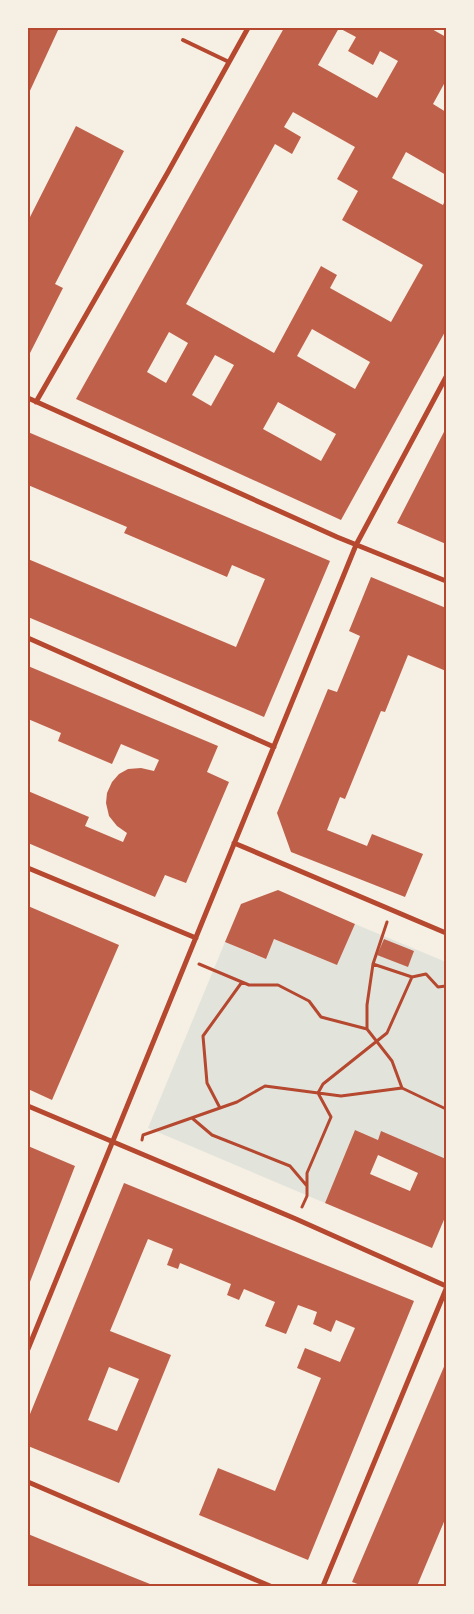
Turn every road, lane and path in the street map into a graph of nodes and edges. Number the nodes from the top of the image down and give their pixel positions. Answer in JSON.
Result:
{"nodes":[{"id":1,"x":248,"y":28,"type":"edge"},
{"id":2,"x":183,"y":40,"type":"dead end"},
{"id":3,"x":229,"y":62,"type":"junction"},
{"id":4,"x":446,"y":377,"type":"edge"},
{"id":5,"x":28,"y":398,"type":"edge"},
{"id":6,"x":36,"y":402,"type":"junction"},
{"id":7,"x":356,"y":545,"type":"junction"},
{"id":8,"x":446,"y":581,"type":"edge"},
{"id":9,"x":28,"y":638,"type":"edge"},
{"id":10,"x":274,"y":747,"type":"junction"},
{"id":11,"x":234,"y":843,"type":"junction"},
{"id":12,"x":28,"y":868,"type":"edge"},
{"id":13,"x":391,"y":909,"type":"junction"},
{"id":14,"x":446,"y":933,"type":"edge"},
{"id":15,"x":196,"y":938,"type":"junction"},
{"id":16,"x":187,"y":959,"type":"junction"},
{"id":17,"x":373,"y":964,"type":"junction"},
{"id":18,"x":412,"y":977,"type":"junction"},
{"id":19,"x":242,"y":982,"type":"junction"},
{"id":20,"x":446,"y":986,"type":"edge"},
{"id":21,"x":367,"y":1030,"type":"junction"},
{"id":22,"x":377,"y":1042,"type":"junction"},
{"id":23,"x":402,"y":1088,"type":"junction"},
{"id":24,"x":318,"y":1093,"type":"junction"},
{"id":25,"x":28,"y":1106,"type":"edge"},
{"id":26,"x":220,"y":1108,"type":"junction"},
{"id":27,"x":446,"y":1109,"type":"edge"},
{"id":28,"x":192,"y":1118,"type":"junction"},
{"id":29,"x":113,"y":1142,"type":"junction"},
{"id":30,"x":137,"y":1152,"type":"junction"},
{"id":31,"x":308,"y":1186,"type":"junction"},
{"id":32,"x":296,"y":1219,"type":"junction"},
{"id":33,"x":446,"y":1287,"type":"edge"},
{"id":34,"x":28,"y":1349,"type":"edge"},
{"id":35,"x":28,"y":1482,"type":"edge"},
{"id":36,"x":270,"y":1586,"type":"edge"},
{"id":37,"x":323,"y":1586,"type":"edge"}],
"edges":[{"from":1,"to":3,"type":"street"},
{"from":2,"to":3,"type":"lane"},
{"from":3,"to":6,"type":"street"},
{"from":4,"to":7,"type":"street"},
{"from":5,"to":6,"type":"street"},
{"from":6,"to":7,"type":"street"},
{"from":7,"to":8,"type":"street"},
{"from":7,"to":10,"type":"street"},
{"from":9,"to":10,"type":"street"},
{"from":10,"to":11,"type":"street"},
{"from":11,"to":13,"type":"street"},
{"from":11,"to":15,"type":"street"},
{"from":12,"to":15,"type":"street"},
{"from":13,"to":14,"type":"street"},
{"from":13,"to":17,"type":"path"},
{"from":15,"to":16,"type":"street"},
{"from":16,"to":19,"type":"path"},
{"from":16,"to":29,"type":"street"},
{"from":17,"to":18,"type":"path"},
{"from":17,"to":21,"type":"path"},
{"from":18,"to":20,"type":"path"},
{"from":18,"to":22,"type":"path"},
{"from":19,"to":21,"type":"path"},
{"from":19,"to":26,"type":"path"},
{"from":21,"to":22,"type":"path"},
{"from":22,"to":23,"type":"path"},
{"from":22,"to":24,"type":"path"},
{"from":23,"to":24,"type":"path"},
{"from":23,"to":27,"type":"path"},
{"from":24,"to":26,"type":"path"},
{"from":24,"to":31,"type":"path"},
{"from":25,"to":29,"type":"street"},
{"from":26,"to":28,"type":"path"},
{"from":28,"to":30,"type":"path"},
{"from":28,"to":31,"type":"path"},
{"from":29,"to":30,"type":"street"},
{"from":29,"to":34,"type":"street"},
{"from":30,"to":32,"type":"street"},
{"from":31,"to":32,"type":"path"},
{"from":32,"to":33,"type":"street"},
{"from":33,"to":37,"type":"street"},
{"from":35,"to":36,"type":"street"}]}
